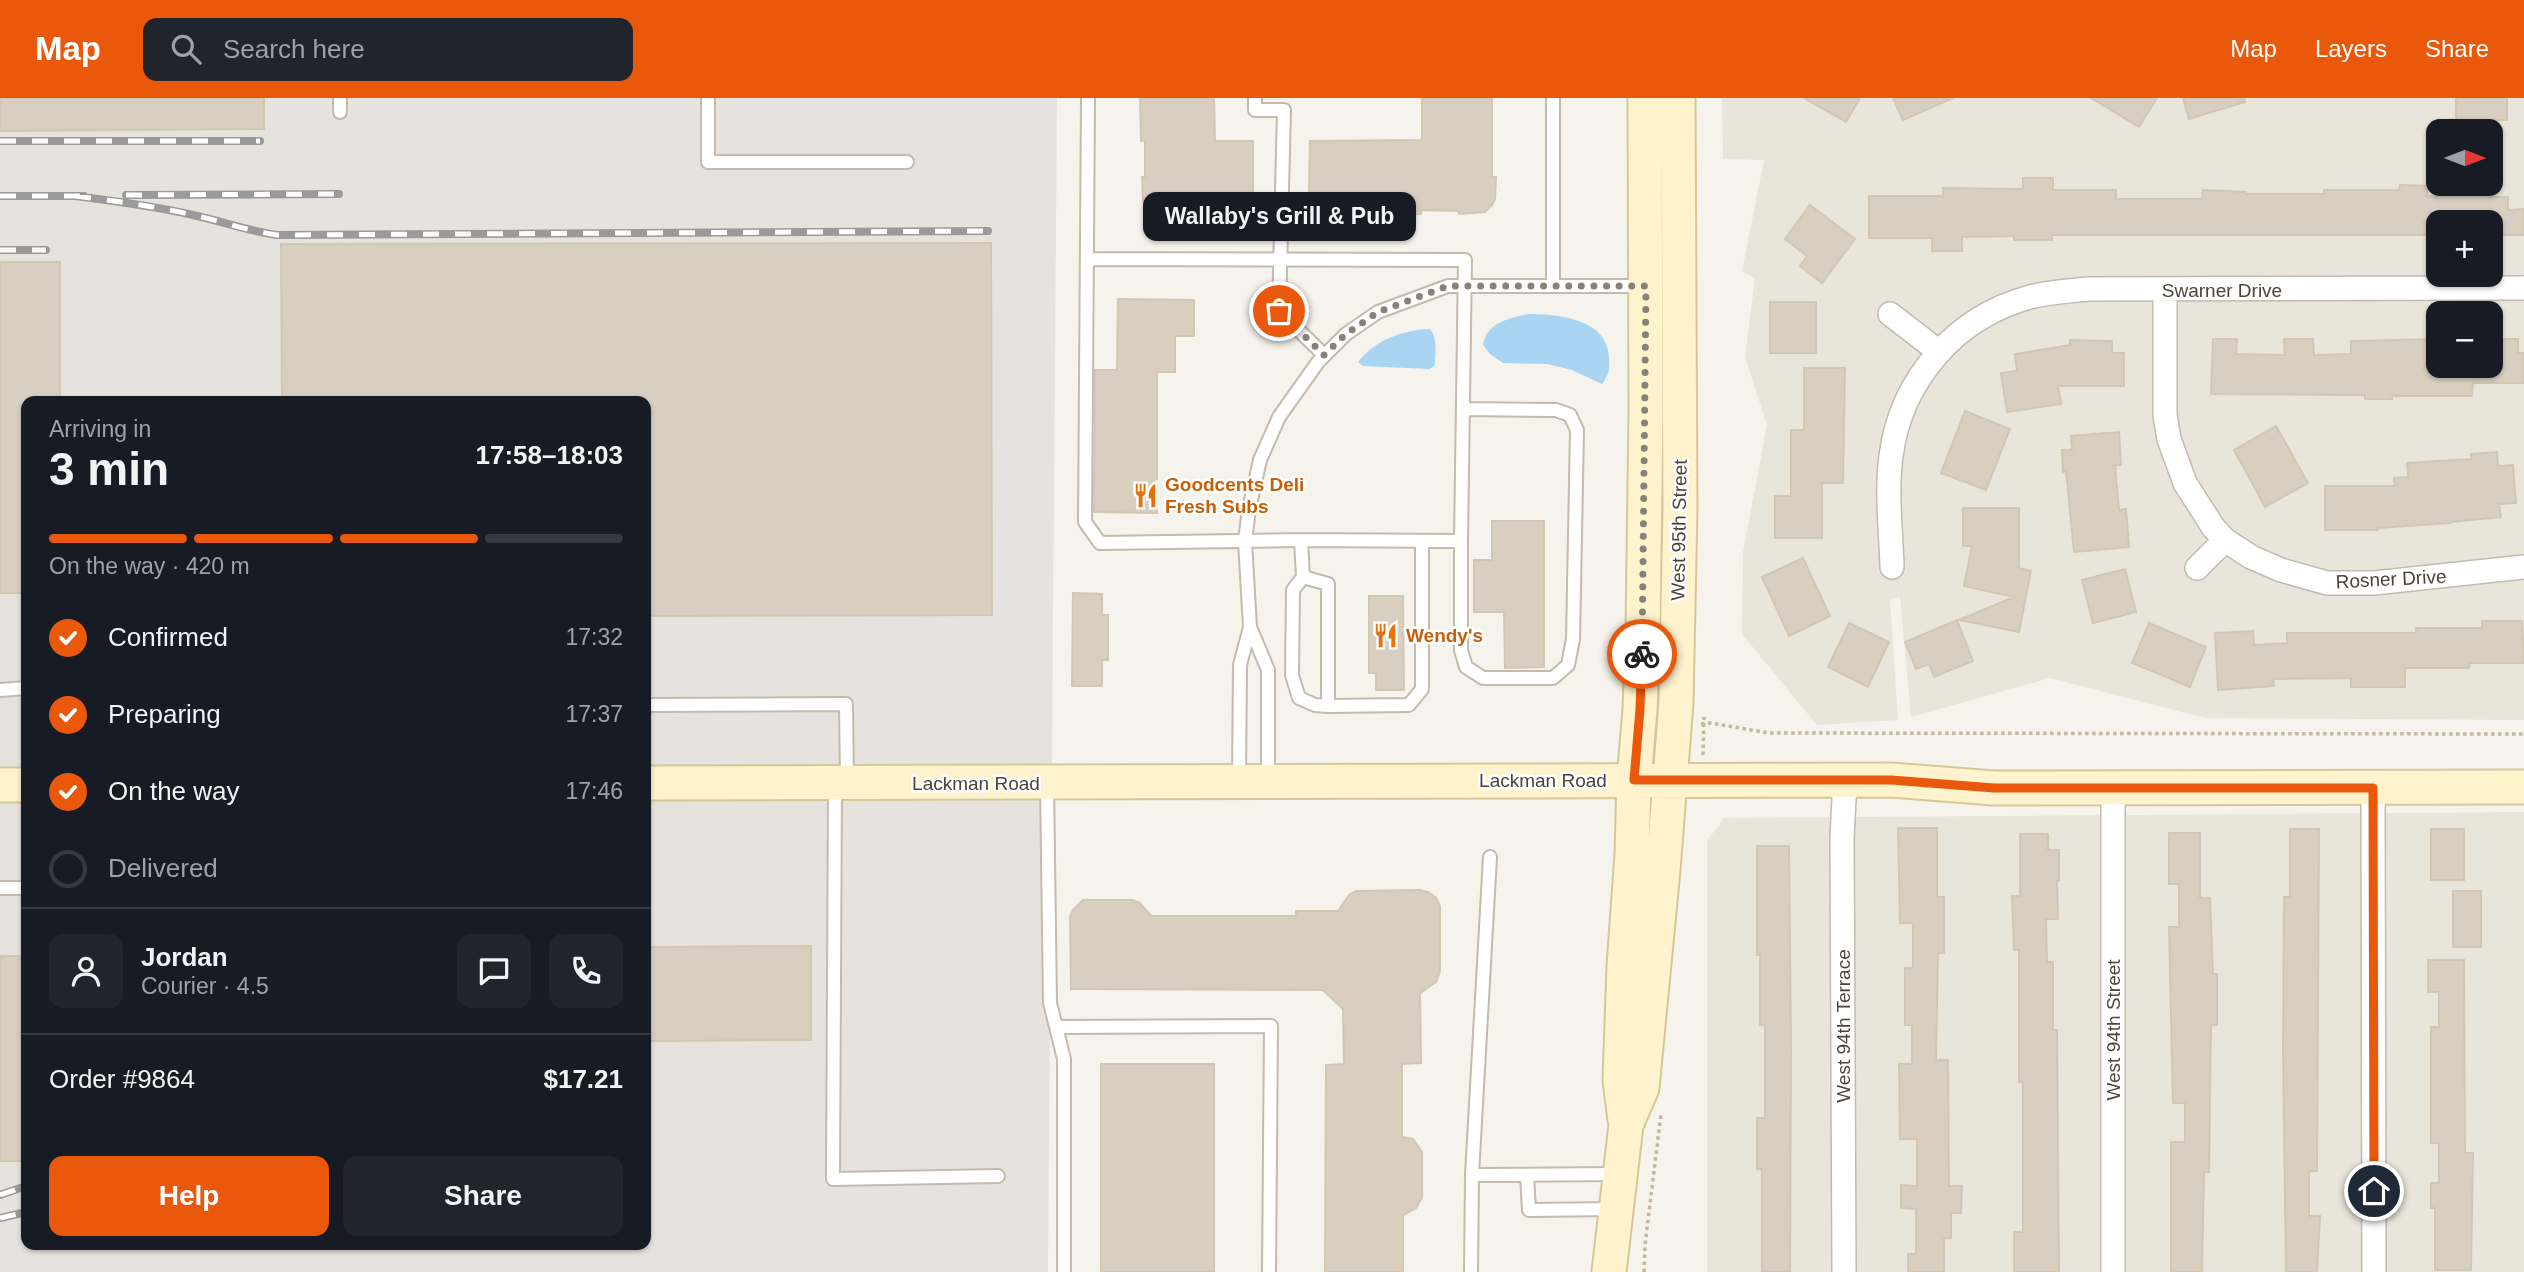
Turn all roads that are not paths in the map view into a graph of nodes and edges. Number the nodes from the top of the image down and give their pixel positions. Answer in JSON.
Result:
{"nodes":[{"id":1,"x":340,"y":98,"type":"edge"},
{"id":2,"x":708,"y":98,"type":"edge"},
{"id":3,"x":1088,"y":98,"type":"edge"},
{"id":4,"x":1255,"y":98,"type":"edge"},
{"id":5,"x":1553,"y":98,"type":"edge"},
{"id":6,"x":1645,"y":98,"type":"edge"},
{"id":7,"x":1678,"y":98,"type":"edge"},
{"id":8,"x":340,"y":112,"type":"dead end"},
{"id":9,"x":907,"y":162,"type":"dead end"},
{"id":10,"x":1087,"y":259,"type":"junction"},
{"id":11,"x":1282,"y":260,"type":"junction"},
{"id":12,"x":1553,"y":285,"type":"junction"},
{"id":13,"x":1646,"y":286,"type":"junction"},
{"id":14,"x":1464,"y":287,"type":"junction"},
{"id":15,"x":2524,"y":288,"type":"edge"},
{"id":16,"x":2165,"y":290,"type":"junction"},
{"id":17,"x":1890,"y":314,"type":"dead end"},
{"id":18,"x":1938,"y":351,"type":"junction"},
{"id":19,"x":1324,"y":355,"type":"junction"},
{"id":20,"x":1463,"y":409,"type":"junction"},
{"id":21,"x":1301,"y":540,"type":"junction"},
{"id":22,"x":2225,"y":540,"type":"junction"},
{"id":23,"x":1245,"y":541,"type":"junction"},
{"id":24,"x":1422,"y":541,"type":"junction"},
{"id":25,"x":1461,"y":541,"type":"junction"},
{"id":26,"x":1892,"y":567,"type":"dead end"},
{"id":27,"x":2524,"y":567,"type":"edge"},
{"id":28,"x":2197,"y":568,"type":"dead end"},
{"id":29,"x":1303,"y":578,"type":"junction"},
{"id":30,"x":1250,"y":627,"type":"junction"},
{"id":31,"x":21,"y":688,"type":"edge"},
{"id":32,"x":0,"y":690,"type":"edge"},
{"id":33,"x":651,"y":705,"type":"edge"},
{"id":34,"x":1328,"y":706,"type":"junction"},
{"id":35,"x":1254,"y":780,"type":"junction"},
{"id":36,"x":1634,"y":780,"type":"junction"},
{"id":37,"x":1670,"y":780,"type":"junction"},
{"id":38,"x":1845,"y":780,"type":"junction"},
{"id":39,"x":651,"y":783,"type":"edge"},
{"id":40,"x":841,"y":783,"type":"junction"},
{"id":41,"x":1047,"y":783,"type":"junction"},
{"id":42,"x":0,"y":785,"type":"edge"},
{"id":43,"x":21,"y":785,"type":"edge"},
{"id":44,"x":2524,"y":787,"type":"edge"},
{"id":45,"x":2113,"y":788,"type":"junction"},
{"id":46,"x":2373,"y":788,"type":"junction"},
{"id":47,"x":1490,"y":857,"type":"dead end"},
{"id":48,"x":0,"y":888,"type":"edge"},
{"id":49,"x":21,"y":888,"type":"edge"},
{"id":50,"x":1056,"y":1027,"type":"junction"},
{"id":51,"x":1626,"y":1125,"type":"junction"},
{"id":52,"x":1619,"y":1174,"type":"junction"},
{"id":53,"x":1472,"y":1175,"type":"junction"},
{"id":54,"x":1527,"y":1175,"type":"junction"},
{"id":55,"x":998,"y":1176,"type":"dead end"},
{"id":56,"x":1615,"y":1209,"type":"junction"},
{"id":57,"x":1064,"y":1272,"type":"edge"},
{"id":58,"x":1269,"y":1272,"type":"edge"},
{"id":59,"x":1471,"y":1272,"type":"edge"},
{"id":60,"x":1609,"y":1272,"type":"edge"},
{"id":61,"x":1844,"y":1272,"type":"edge"},
{"id":62,"x":2113,"y":1272,"type":"edge"},
{"id":63,"x":2374,"y":1272,"type":"edge"}],
"edges":[{"from":1,"to":8,"type":"lane"},
{"from":2,"to":9,"type":"lane"},
{"from":3,"to":10,"type":"lane"},
{"from":4,"to":11,"type":"lane"},
{"from":5,"to":12,"type":"lane"},
{"from":6,"to":13,"type":"main road","name":"West 95th Street"},
{"from":7,"to":37,"type":"main road","name":"West 95th Street"},
{"from":10,"to":11,"type":"lane"},
{"from":10,"to":23,"type":"lane"},
{"from":11,"to":14,"type":"lane"},
{"from":11,"to":19,"type":"lane"},
{"from":12,"to":13,"type":"lane"},
{"from":12,"to":14,"type":"lane"},
{"from":13,"to":36,"type":"main road","name":"West 95th Street"},
{"from":14,"to":19,"type":"lane"},
{"from":14,"to":20,"type":"lane"},
{"from":15,"to":16,"type":"street","name":"Swarner Drive"},
{"from":16,"to":18,"type":"street","name":"Swarner Drive"},
{"from":16,"to":22,"type":"street","name":"Rosner Drive"},
{"from":17,"to":18,"type":"street"},
{"from":18,"to":26,"type":"street","name":"Swarner Drive"},
{"from":19,"to":23,"type":"lane"},
{"from":20,"to":25,"type":"lane"},
{"from":20,"to":25,"type":"lane"},
{"from":21,"to":23,"type":"lane"},
{"from":21,"to":24,"type":"lane"},
{"from":21,"to":29,"type":"lane"},
{"from":22,"to":27,"type":"street","name":"Rosner Drive"},
{"from":22,"to":28,"type":"street"},
{"from":23,"to":30,"type":"lane"},
{"from":24,"to":25,"type":"lane"},
{"from":24,"to":34,"type":"lane"},
{"from":29,"to":34,"type":"lane"},
{"from":29,"to":34,"type":"lane"},
{"from":30,"to":35,"type":"lane"},
{"from":30,"to":35,"type":"lane"},
{"from":31,"to":32,"type":"lane"},
{"from":33,"to":40,"type":"lane"},
{"from":35,"to":36,"type":"main road","name":"Lackman Road"},
{"from":35,"to":41,"type":"main road","name":"Lackman Road"},
{"from":36,"to":37,"type":"main road","name":"Lackman Road"},
{"from":36,"to":51,"type":"main road","name":"West 95th Street"},
{"from":37,"to":38,"type":"main road","name":"Lackman Road"},
{"from":37,"to":51,"type":"main road","name":"West 95th Street"},
{"from":38,"to":45,"type":"main road","name":"Lackman Road"},
{"from":38,"to":61,"type":"street","name":"West 94th Terrace"},
{"from":39,"to":40,"type":"main road","name":"Lackman Road"},
{"from":40,"to":41,"type":"main road","name":"Lackman Road"},
{"from":40,"to":55,"type":"lane"},
{"from":41,"to":50,"type":"lane"},
{"from":42,"to":43,"type":"main road"},
{"from":44,"to":46,"type":"main road","name":"Lackman Road"},
{"from":45,"to":46,"type":"main road","name":"Lackman Road"},
{"from":45,"to":62,"type":"street","name":"West 94th Street"},
{"from":46,"to":63,"type":"street"},
{"from":47,"to":53,"type":"lane"},
{"from":48,"to":49,"type":"lane"},
{"from":50,"to":57,"type":"lane"},
{"from":50,"to":58,"type":"lane"},
{"from":51,"to":52,"type":"main road","name":"West 95th Street"},
{"from":52,"to":54,"type":"lane"},
{"from":52,"to":56,"type":"main road","name":"West 95th Street"},
{"from":53,"to":54,"type":"lane"},
{"from":53,"to":59,"type":"lane"},
{"from":54,"to":56,"type":"lane"},
{"from":56,"to":60,"type":"main road","name":"West 95th Street"}]}
